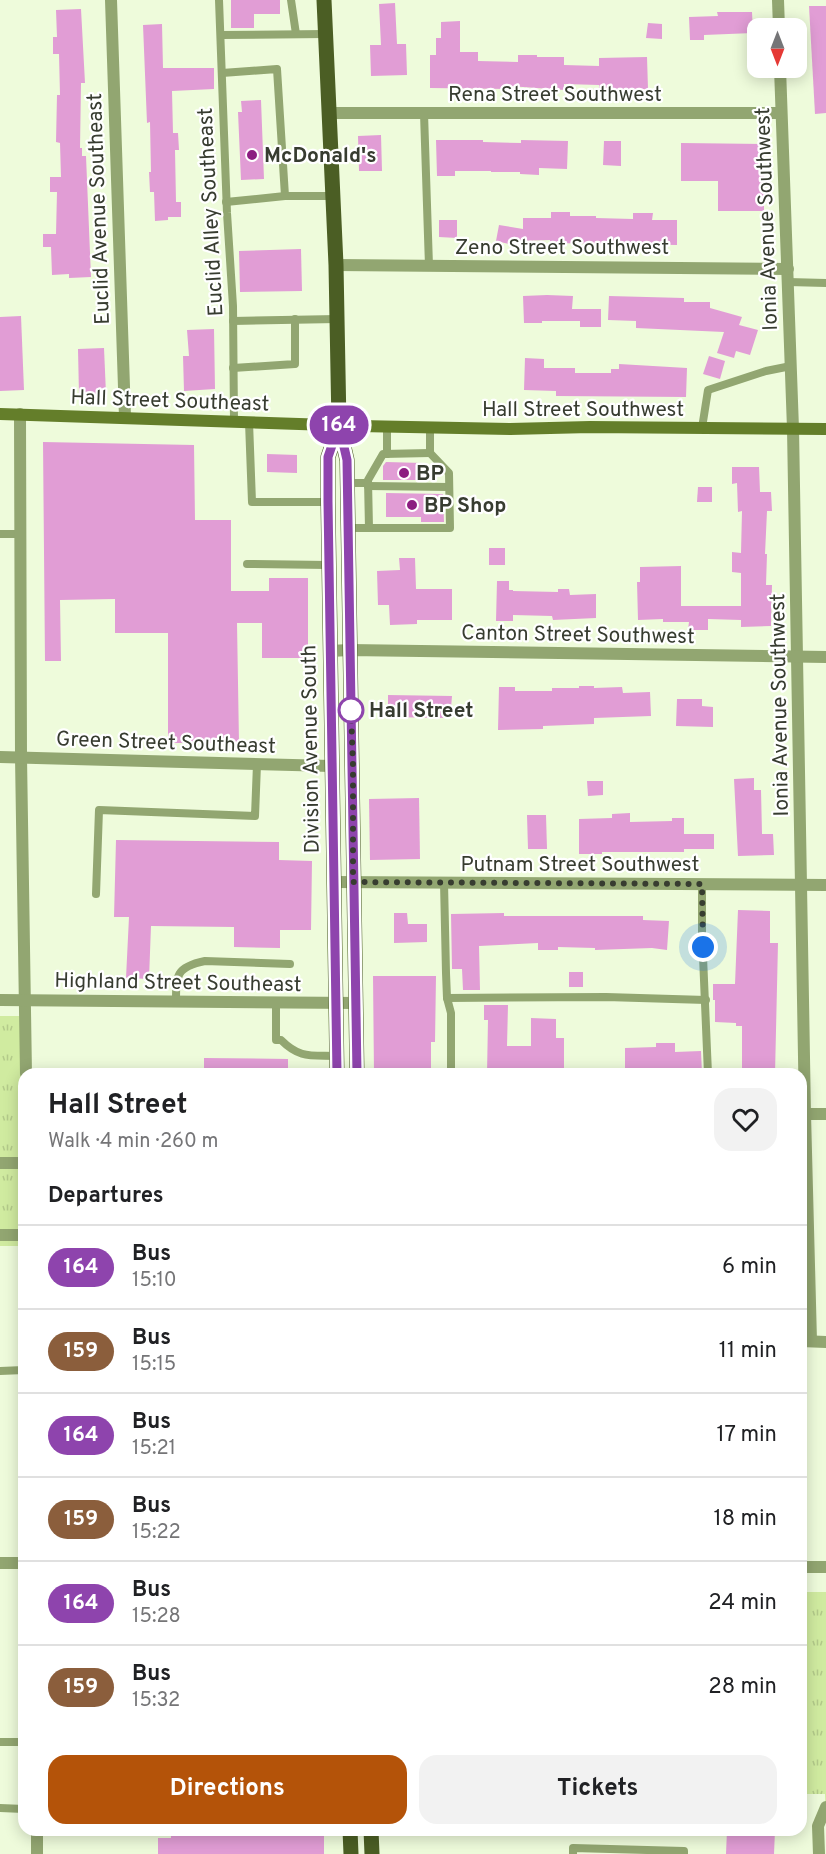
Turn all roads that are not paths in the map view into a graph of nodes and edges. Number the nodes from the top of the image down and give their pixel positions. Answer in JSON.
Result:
{"nodes":[{"id":1,"x":111,"y":0,"type":"edge"},
{"id":2,"x":219,"y":0,"type":"edge"},
{"id":3,"x":291,"y":0,"type":"edge"},
{"id":4,"x":324,"y":0,"type":"edge"},
{"id":5,"x":778,"y":0,"type":"edge"},
{"id":6,"x":779,"y":18,"type":"edge"},
{"id":7,"x":296,"y":34,"type":"junction"},
{"id":8,"x":325,"y":34,"type":"junction"},
{"id":9,"x":221,"y":35,"type":"junction"},
{"id":10,"x":222,"y":73,"type":"junction"},
{"id":11,"x":780,"y":78,"type":"edge"},
{"id":12,"x":329,"y":113,"type":"junction"},
{"id":13,"x":424,"y":113,"type":"junction"},
{"id":14,"x":780,"y":113,"type":"junction"},
{"id":15,"x":285,"y":196,"type":"junction"},
{"id":16,"x":333,"y":196,"type":"junction"},
{"id":17,"x":226,"y":202,"type":"junction"},
{"id":18,"x":336,"y":265,"type":"junction"},
{"id":19,"x":429,"y":266,"type":"junction"},
{"id":20,"x":788,"y":269,"type":"junction"},
{"id":21,"x":788,"y":282,"type":"junction"},
{"id":22,"x":826,"y":283,"type":"edge"},
{"id":23,"x":295,"y":319,"type":"junction"},
{"id":24,"x":337,"y":319,"type":"junction"},
{"id":25,"x":233,"y":321,"type":"junction"},
{"id":26,"x":791,"y":366,"type":"junction"},
{"id":27,"x":233,"y":368,"type":"junction"},
{"id":28,"x":0,"y":414,"type":"edge"},
{"id":29,"x":20,"y":414,"type":"junction"},
{"id":30,"x":125,"y":417,"type":"junction"},
{"id":31,"x":234,"y":422,"type":"junction"},
{"id":32,"x":249,"y":422,"type":"junction"},
{"id":33,"x":339,"y":425,"type":"junction"},
{"id":34,"x":387,"y":426,"type":"junction"},
{"id":35,"x":430,"y":427,"type":"junction"},
{"id":36,"x":702,"y":428,"type":"junction"},
{"id":37,"x":793,"y":429,"type":"junction"},
{"id":38,"x":826,"y":429,"type":"edge"},
{"id":39,"x":430,"y":453,"type":"junction"},
{"id":40,"x":390,"y":457,"type":"junction"},
{"id":41,"x":347,"y":483,"type":"junction"},
{"id":42,"x":368,"y":484,"type":"junction"},
{"id":43,"x":449,"y":487,"type":"junction"},
{"id":44,"x":328,"y":502,"type":"junction"},
{"id":45,"x":348,"y":528,"type":"junction"},
{"id":46,"x":369,"y":528,"type":"junction"},
{"id":47,"x":0,"y":534,"type":"edge"},
{"id":48,"x":20,"y":534,"type":"junction"},
{"id":49,"x":247,"y":564,"type":"dead end"},
{"id":50,"x":328,"y":564,"type":"junction"},
{"id":51,"x":349,"y":650,"type":"junction"},
{"id":52,"x":330,"y":651,"type":"junction"},
{"id":53,"x":798,"y":656,"type":"junction"},
{"id":54,"x":826,"y":657,"type":"edge"},
{"id":55,"x":0,"y":757,"type":"edge"},
{"id":56,"x":21,"y":757,"type":"junction"},
{"id":57,"x":257,"y":764,"type":"junction"},
{"id":58,"x":331,"y":766,"type":"junction"},
{"id":59,"x":334,"y":882,"type":"junction"},
{"id":60,"x":353,"y":882,"type":"junction"},
{"id":61,"x":444,"y":882,"type":"junction"},
{"id":62,"x":702,"y":884,"type":"junction"},
{"id":63,"x":801,"y":885,"type":"junction"},
{"id":64,"x":826,"y":885,"type":"edge"},
{"id":65,"x":96,"y":894,"type":"dead end"},
{"id":66,"x":290,"y":964,"type":"dead end"},
{"id":67,"x":447,"y":998,"type":"junction"},
{"id":68,"x":0,"y":1000,"type":"edge"},
{"id":69,"x":24,"y":1000,"type":"junction"},
{"id":70,"x":706,"y":1000,"type":"junction"},
{"id":71,"x":176,"y":1002,"type":"junction"},
{"id":72,"x":276,"y":1003,"type":"junction"},
{"id":73,"x":336,"y":1004,"type":"junction"},
{"id":74,"x":356,"y":1004,"type":"junction"},
{"id":75,"x":337,"y":1056,"type":"junction"},
{"id":76,"x":26,"y":1068,"type":"edge"},
{"id":77,"x":337,"y":1068,"type":"edge"},
{"id":78,"x":357,"y":1068,"type":"edge"},
{"id":79,"x":451,"y":1068,"type":"edge"},
{"id":80,"x":708,"y":1068,"type":"edge"},
{"id":81,"x":803,"y":1068,"type":"edge"},
{"id":82,"x":807,"y":1114,"type":"edge"},
{"id":83,"x":826,"y":1114,"type":"edge"},
{"id":84,"x":18,"y":1163,"type":"edge"},
{"id":85,"x":0,"y":1164,"type":"edge"},
{"id":86,"x":0,"y":1235,"type":"edge"},
{"id":87,"x":18,"y":1235,"type":"edge"},
{"id":88,"x":807,"y":1341,"type":"edge"},
{"id":89,"x":826,"y":1341,"type":"edge"},
{"id":90,"x":18,"y":1370,"type":"edge"},
{"id":91,"x":0,"y":1371,"type":"edge"},
{"id":92,"x":0,"y":1563,"type":"edge"},
{"id":93,"x":18,"y":1563,"type":"edge"},
{"id":94,"x":807,"y":1567,"type":"edge"},
{"id":95,"x":826,"y":1567,"type":"edge"},
{"id":96,"x":0,"y":1742,"type":"edge"},
{"id":97,"x":18,"y":1742,"type":"edge"},
{"id":98,"x":826,"y":1807,"type":"edge"},
{"id":99,"x":0,"y":1808,"type":"edge"},
{"id":100,"x":18,"y":1809,"type":"edge"},
{"id":101,"x":38,"y":1836,"type":"edge"},
{"id":102,"x":350,"y":1836,"type":"edge"},
{"id":103,"x":371,"y":1836,"type":"edge"},
{"id":104,"x":38,"y":1854,"type":"edge"},
{"id":105,"x":351,"y":1854,"type":"edge"},
{"id":106,"x":372,"y":1854,"type":"edge"},
{"id":107,"x":573,"y":1854,"type":"edge"},
{"id":108,"x":684,"y":1854,"type":"edge"},
{"id":109,"x":819,"y":1854,"type":"edge"}],
"edges":[{"from":1,"to":30,"type":"street","name":"Euclid Avenue Southeast"},
{"from":2,"to":9,"type":"lane","name":"Euclid Alley Southeast"},
{"from":3,"to":7,"type":"lane"},
{"from":4,"to":8,"type":"main road","name":"Division Avenue South"},
{"from":5,"to":6,"type":"street"},
{"from":7,"to":8,"type":"lane"},
{"from":7,"to":9,"type":"lane"},
{"from":8,"to":12,"type":"main road","name":"Division Avenue South"},
{"from":9,"to":10,"type":"lane","name":"Euclid Alley Southeast"},
{"from":10,"to":15,"type":"lane"},
{"from":10,"to":17,"type":"lane","name":"Euclid Alley Southeast"},
{"from":11,"to":14,"type":"street","name":"Ionia Avenue Southwest"},
{"from":12,"to":13,"type":"street","name":"Rena Street Southwest"},
{"from":12,"to":16,"type":"main road","name":"Division Avenue South"},
{"from":13,"to":14,"type":"street","name":"Rena Street Southwest"},
{"from":13,"to":19,"type":"lane"},
{"from":14,"to":20,"type":"street","name":"Ionia Avenue Southwest"},
{"from":15,"to":16,"type":"lane"},
{"from":15,"to":17,"type":"lane"},
{"from":16,"to":18,"type":"main road","name":"Division Avenue South"},
{"from":17,"to":25,"type":"lane","name":"Euclid Alley Southeast"},
{"from":18,"to":19,"type":"street","name":"Zeno Street Southwest"},
{"from":18,"to":24,"type":"main road","name":"Division Avenue South"},
{"from":19,"to":20,"type":"street","name":"Zeno Street Southwest"},
{"from":20,"to":21,"type":"street","name":"Ionia Avenue Southwest"},
{"from":21,"to":22,"type":"lane"},
{"from":21,"to":26,"type":"street","name":"Ionia Avenue Southwest"},
{"from":23,"to":24,"type":"lane"},
{"from":23,"to":25,"type":"lane"},
{"from":23,"to":27,"type":"lane"},
{"from":24,"to":33,"type":"main road","name":"Division Avenue South"},
{"from":25,"to":27,"type":"lane","name":"Euclid Alley Southeast"},
{"from":26,"to":36,"type":"lane"},
{"from":26,"to":37,"type":"street","name":"Ionia Avenue Southwest"},
{"from":27,"to":31,"type":"lane","name":"Euclid Alley Southeast"},
{"from":28,"to":29,"type":"main road","name":"Hall Street Southeast"},
{"from":29,"to":30,"type":"main road","name":"Hall Street Southeast"},
{"from":29,"to":48,"type":"street"},
{"from":30,"to":31,"type":"main road","name":"Hall Street Southeast"},
{"from":31,"to":32,"type":"main road","name":"Hall Street Southeast"},
{"from":32,"to":33,"type":"main road","name":"Hall Street Southeast"},
{"from":32,"to":44,"type":"lane"},
{"from":33,"to":34,"type":"main road","name":"Hall Street Southwest"},
{"from":33,"to":41,"type":"main road","name":"Division Avenue South"},
{"from":33,"to":44,"type":"main road","name":"Division Avenue South"},
{"from":34,"to":35,"type":"main road","name":"Hall Street Southwest"},
{"from":34,"to":40,"type":"lane"},
{"from":35,"to":36,"type":"main road","name":"Hall Street Southwest"},
{"from":35,"to":39,"type":"lane"},
{"from":36,"to":37,"type":"main road","name":"Hall Street Southwest"},
{"from":37,"to":38,"type":"main road","name":"Hall Street Southwest"},
{"from":37,"to":53,"type":"street","name":"Ionia Avenue Southwest"},
{"from":39,"to":40,"type":"lane"},
{"from":39,"to":43,"type":"lane"},
{"from":40,"to":42,"type":"lane"},
{"from":41,"to":42,"type":"lane"},
{"from":41,"to":45,"type":"main road","name":"Division Avenue South"},
{"from":42,"to":43,"type":"lane"},
{"from":42,"to":46,"type":"lane"},
{"from":43,"to":46,"type":"lane"},
{"from":44,"to":50,"type":"main road","name":"Division Avenue South"},
{"from":45,"to":46,"type":"lane"},
{"from":45,"to":51,"type":"main road","name":"Division Avenue South"},
{"from":47,"to":48,"type":"lane"},
{"from":48,"to":56,"type":"street"},
{"from":49,"to":50,"type":"lane"},
{"from":50,"to":52,"type":"main road","name":"Division Avenue South"},
{"from":51,"to":52,"type":"street","name":"Canton Street Southwest"},
{"from":51,"to":53,"type":"street","name":"Canton Street Southwest"},
{"from":51,"to":60,"type":"main road","name":"Division Avenue South"},
{"from":52,"to":58,"type":"main road","name":"Division Avenue South"},
{"from":53,"to":54,"type":"street","name":"Canton Street Southwest"},
{"from":53,"to":63,"type":"street","name":"Ionia Avenue Southwest"},
{"from":55,"to":56,"type":"street","name":"Green Street Southeast"},
{"from":56,"to":57,"type":"street","name":"Green Street Southeast"},
{"from":56,"to":69,"type":"street"},
{"from":57,"to":58,"type":"street","name":"Green Street Southeast"},
{"from":57,"to":65,"type":"lane"},
{"from":58,"to":59,"type":"main road","name":"Division Avenue South"},
{"from":59,"to":60,"type":"street","name":"Putnam Street Southwest"},
{"from":59,"to":73,"type":"main road","name":"Division Avenue South"},
{"from":60,"to":61,"type":"street","name":"Putnam Street Southwest"},
{"from":60,"to":74,"type":"main road","name":"Division Avenue South"},
{"from":61,"to":62,"type":"street","name":"Putnam Street Southwest"},
{"from":61,"to":67,"type":"lane"},
{"from":62,"to":63,"type":"street","name":"Putnam Street Southwest"},
{"from":62,"to":70,"type":"lane"},
{"from":63,"to":64,"type":"street","name":"Putnam Street Southwest"},
{"from":63,"to":81,"type":"street","name":"Ionia Avenue Southwest"},
{"from":66,"to":71,"type":"lane"},
{"from":67,"to":70,"type":"lane"},
{"from":67,"to":79,"type":"lane"},
{"from":68,"to":69,"type":"street","name":"Highland Street Southeast"},
{"from":69,"to":71,"type":"street","name":"Highland Street Southeast"},
{"from":69,"to":76,"type":"street"},
{"from":70,"to":80,"type":"lane"},
{"from":71,"to":72,"type":"street","name":"Highland Street Southeast"},
{"from":72,"to":73,"type":"street","name":"Highland Street Southeast"},
{"from":72,"to":75,"type":"lane"},
{"from":73,"to":74,"type":"street","name":"Highland Street Southeast"},
{"from":73,"to":75,"type":"main road","name":"Division Avenue South"},
{"from":74,"to":78,"type":"main road","name":"Division Avenue South"},
{"from":75,"to":77,"type":"main road","name":"Division Avenue South"},
{"from":82,"to":83,"type":"street"},
{"from":84,"to":85,"type":"street"},
{"from":86,"to":87,"type":"street"},
{"from":88,"to":89,"type":"street"},
{"from":90,"to":91,"type":"lane"},
{"from":92,"to":93,"type":"street"},
{"from":94,"to":95,"type":"street"},
{"from":96,"to":97,"type":"lane"},
{"from":98,"to":109,"type":"street"},
{"from":99,"to":100,"type":"lane"},
{"from":101,"to":104,"type":"street"},
{"from":102,"to":105,"type":"main road"},
{"from":103,"to":106,"type":"main road"},
{"from":107,"to":108,"type":"lane"}]}
